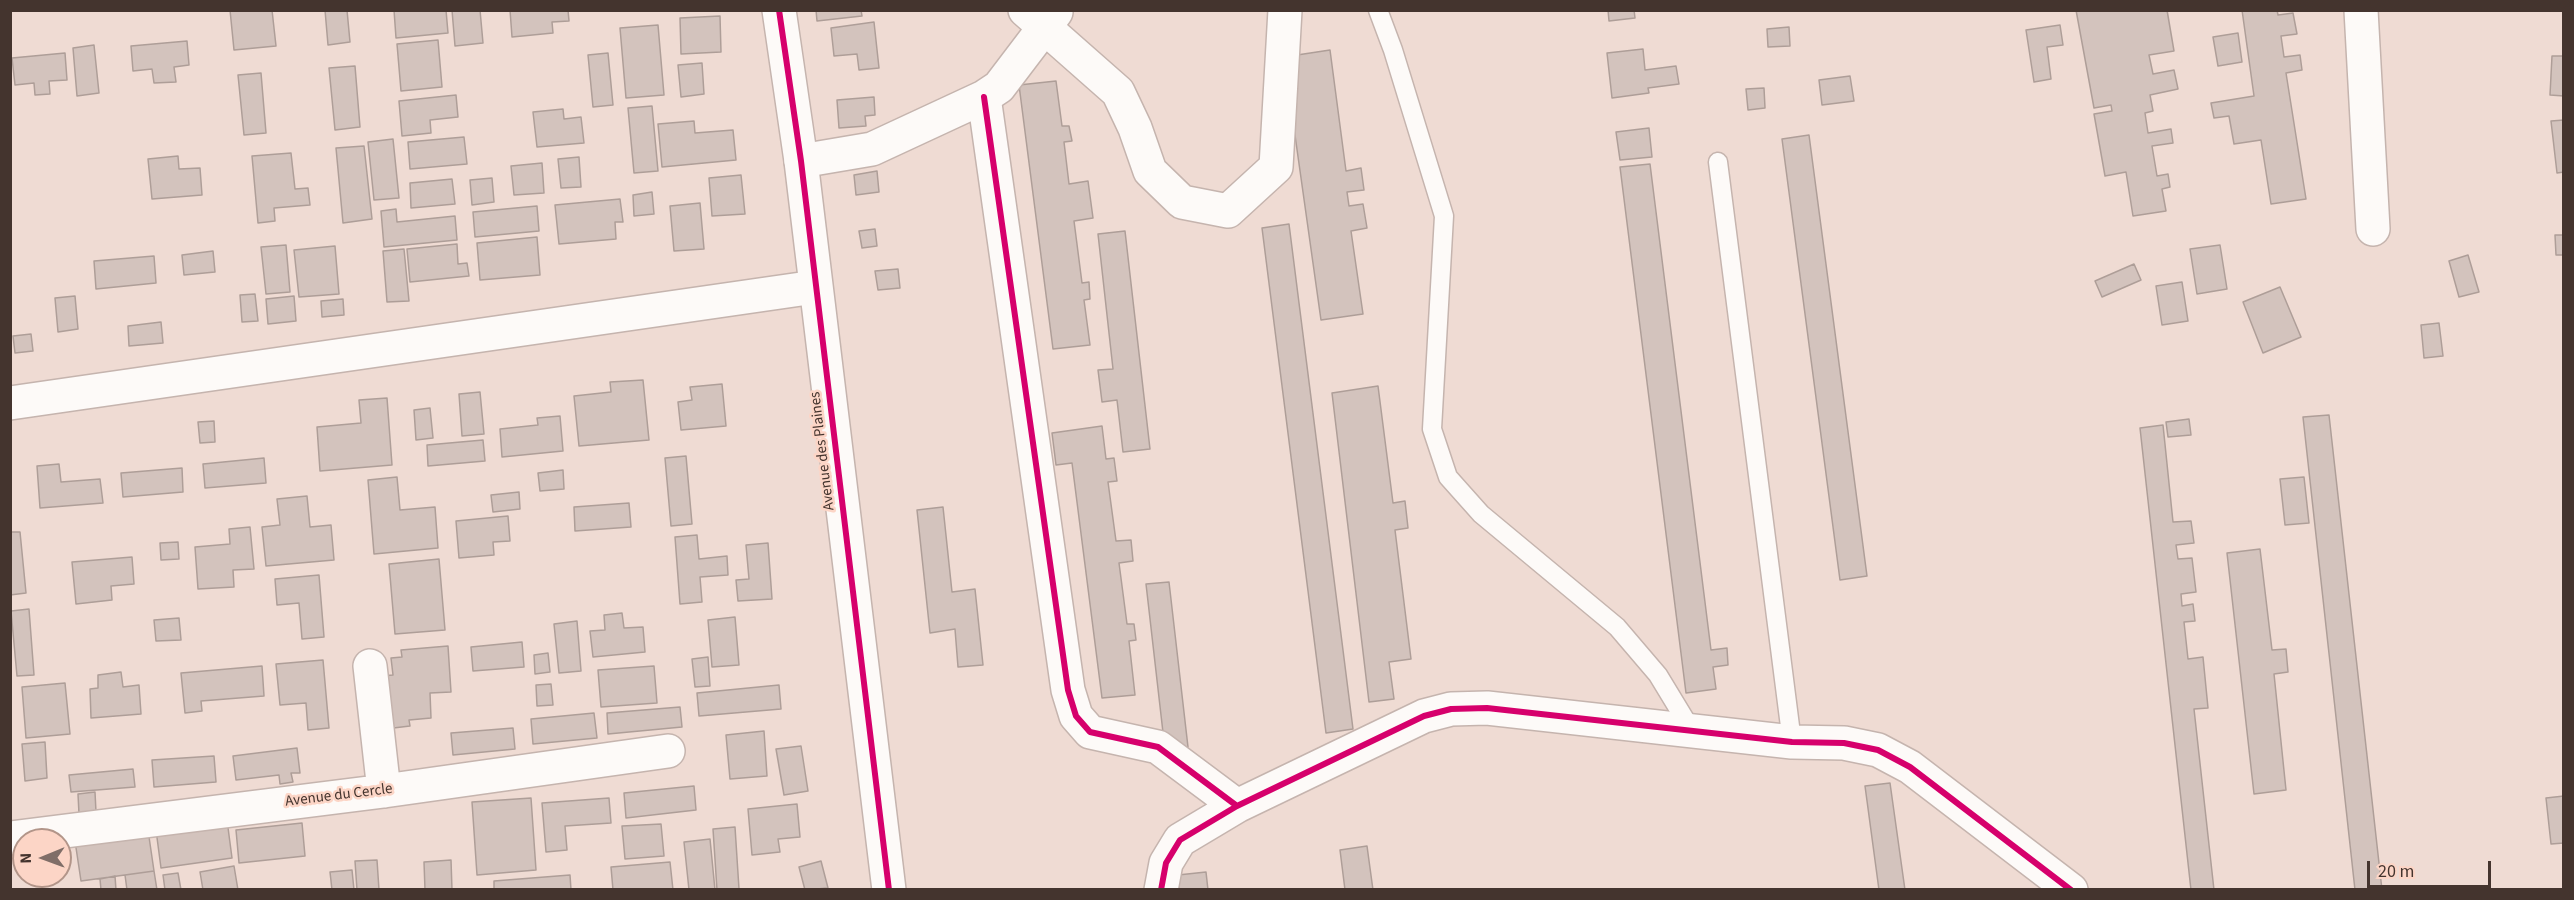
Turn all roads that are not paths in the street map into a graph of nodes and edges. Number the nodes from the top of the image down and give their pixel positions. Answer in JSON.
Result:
{"nodes":[{"id":1,"x":778,"y":10,"type":"edge"},
{"id":2,"x":1285,"y":10,"type":"edge"},
{"id":3,"x":1378,"y":10,"type":"edge"},
{"id":4,"x":2361,"y":10,"type":"edge"},
{"id":5,"x":1042,"y":17,"type":"edge"},
{"id":6,"x":984,"y":97,"type":"junction"},
{"id":7,"x":801,"y":161,"type":"junction"},
{"id":8,"x":1718,"y":162,"type":"dead end"},
{"id":9,"x":2373,"y":229,"type":"dead end"},
{"id":10,"x":815,"y":287,"type":"junction"},
{"id":11,"x":10,"y":403,"type":"edge"},
{"id":12,"x":370,"y":666,"type":"dead end"},
{"id":13,"x":1692,"y":731,"type":"junction"},
{"id":14,"x":1792,"y":742,"type":"junction"},
{"id":15,"x":668,"y":751,"type":"dead end"},
{"id":16,"x":384,"y":791,"type":"junction"},
{"id":17,"x":1237,"y":806,"type":"junction"},
{"id":18,"x":10,"y":838,"type":"edge"},
{"id":19,"x":889,"y":890,"type":"edge"},
{"id":20,"x":1161,"y":890,"type":"edge"},
{"id":21,"x":2071,"y":890,"type":"edge"}],
"edges":[{"from":1,"to":7,"type":"street","name":"Avenue des Plaines"},
{"from":2,"to":5,"type":"street"},
{"from":3,"to":13,"type":"lane"},
{"from":4,"to":9,"type":"street"},
{"from":5,"to":6,"type":"street"},
{"from":6,"to":7,"type":"street"},
{"from":6,"to":17,"type":"street"},
{"from":7,"to":10,"type":"street","name":"Avenue des Plaines"},
{"from":8,"to":14,"type":"lane"},
{"from":10,"to":11,"type":"street"},
{"from":10,"to":19,"type":"street","name":"Avenue des Plaines"},
{"from":12,"to":16,"type":"street"},
{"from":13,"to":14,"type":"street"},
{"from":13,"to":17,"type":"street"},
{"from":14,"to":21,"type":"street"},
{"from":15,"to":16,"type":"street","name":"Avenue du Cercle"},
{"from":16,"to":18,"type":"street","name":"Avenue du Cercle"},
{"from":17,"to":20,"type":"street"}]}
